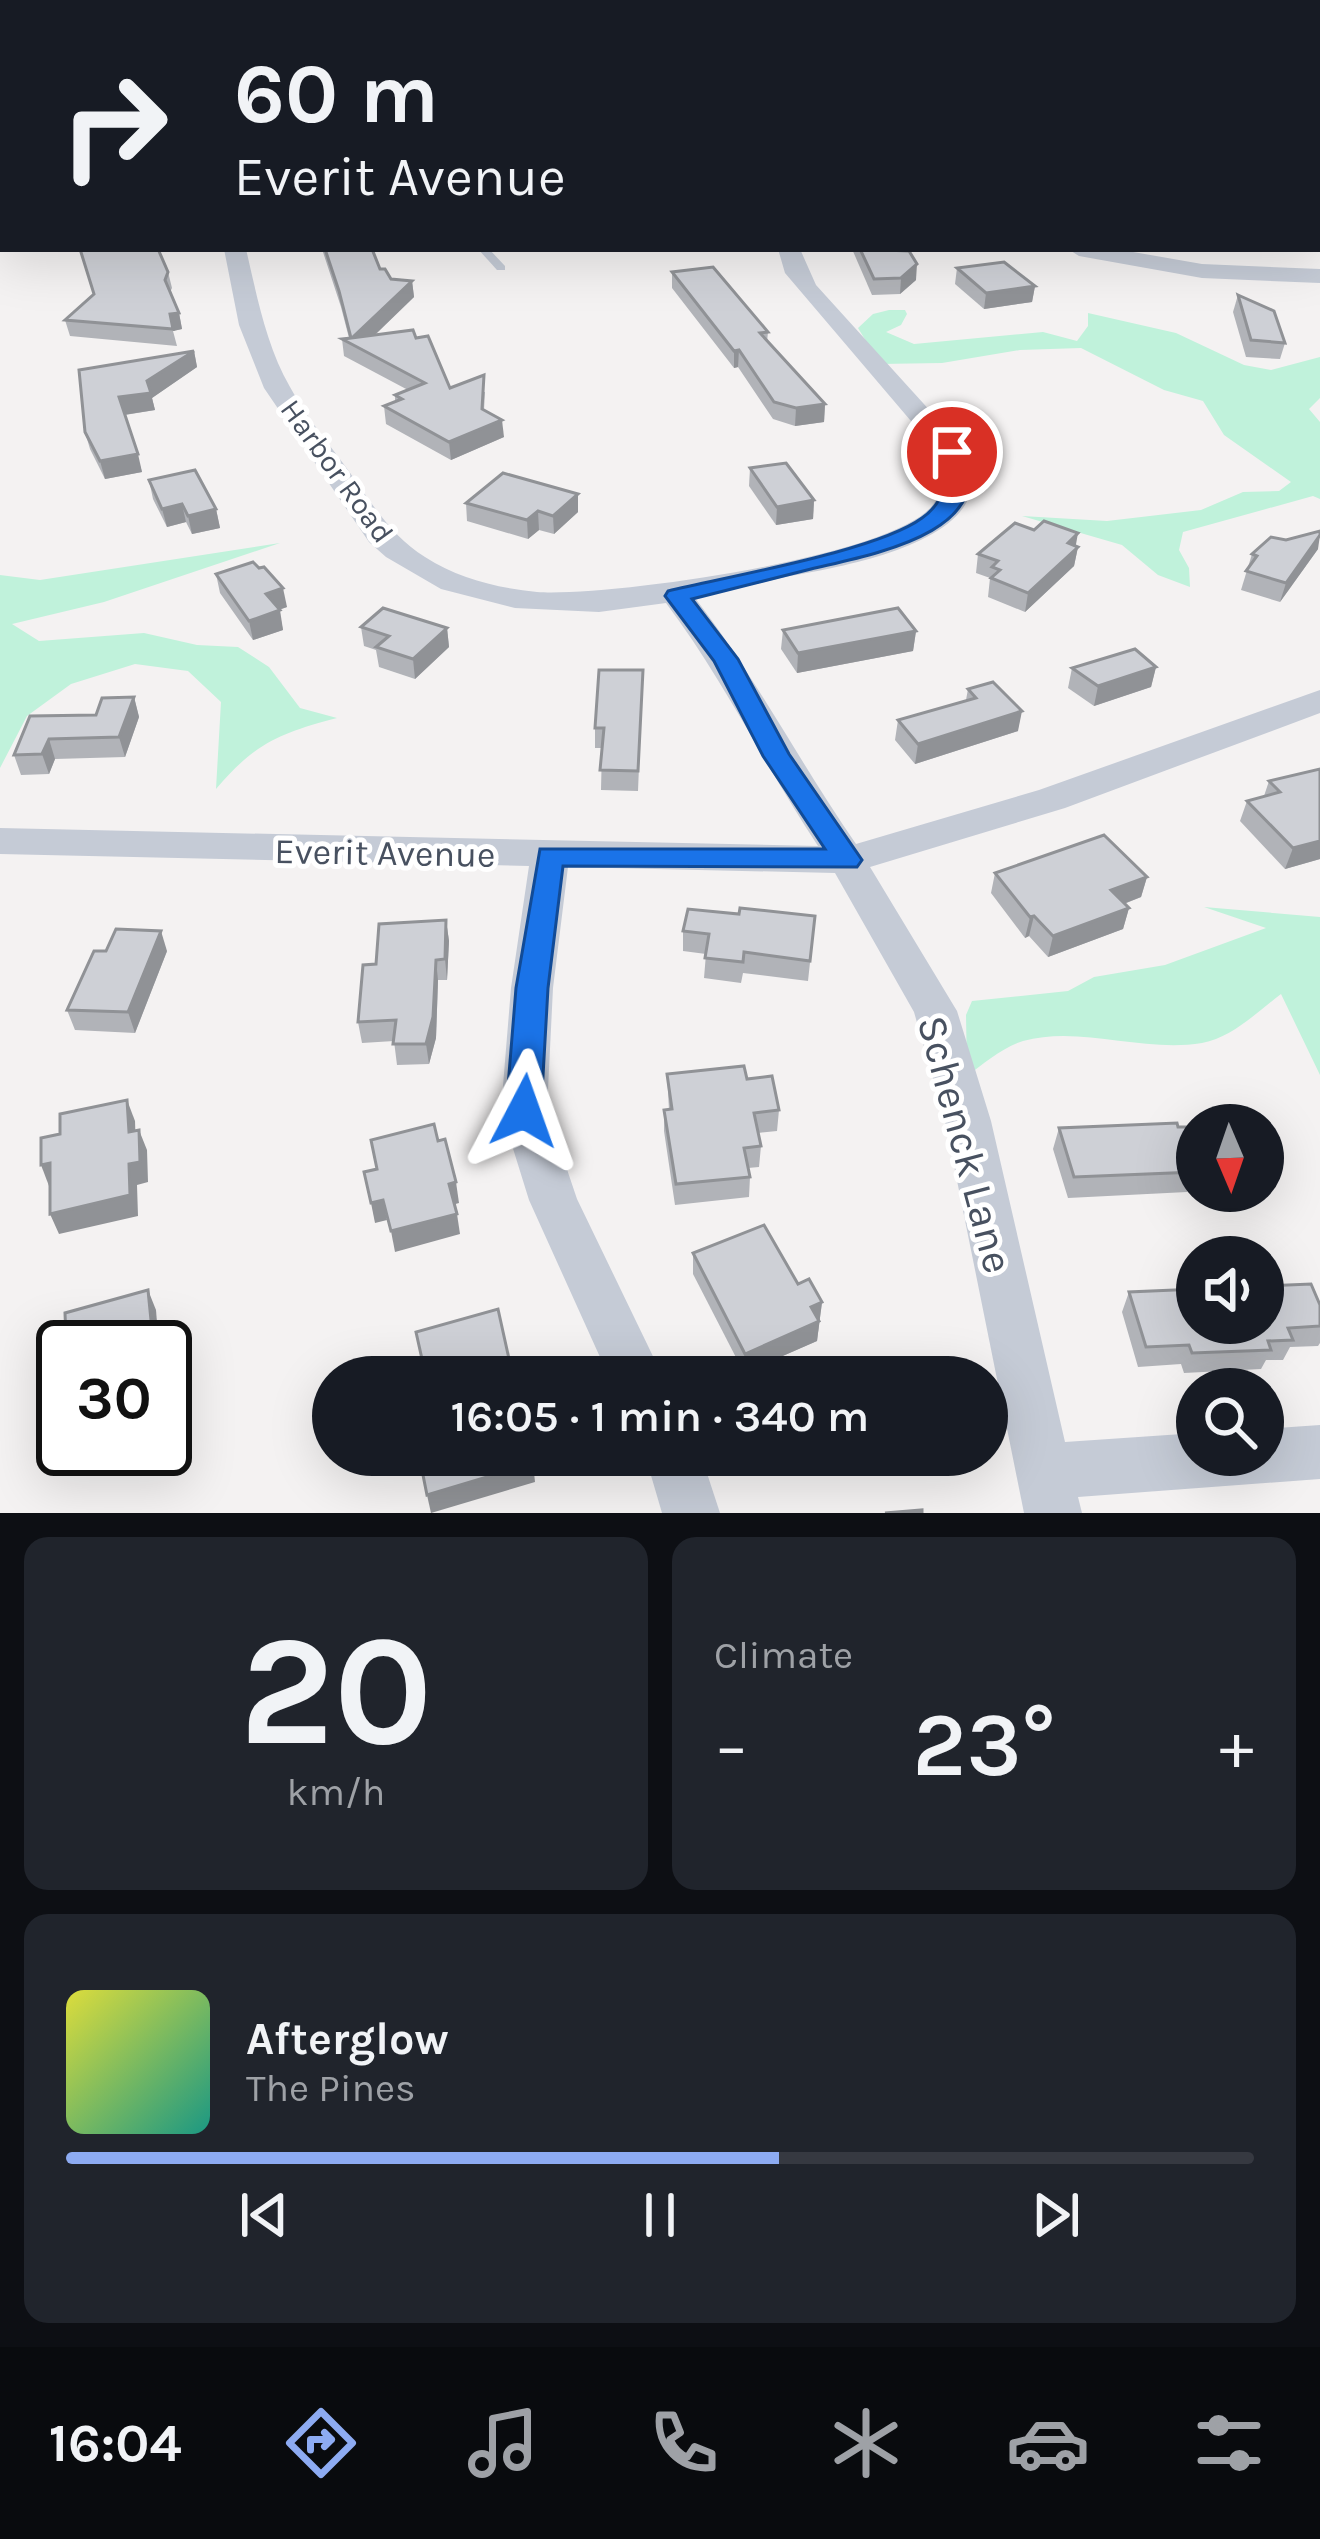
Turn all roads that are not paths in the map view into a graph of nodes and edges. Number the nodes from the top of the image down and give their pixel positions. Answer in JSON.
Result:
{"nodes":[{"id":1,"x":236,"y":252,"type":"edge"},
{"id":2,"x":486,"y":252,"type":"edge"},
{"id":3,"x":790,"y":252,"type":"edge"},
{"id":4,"x":1096,"y":252,"type":"edge"},
{"id":5,"x":501,"y":268,"type":"dead end"},
{"id":6,"x":1320,"y":276,"type":"edge"},
{"id":7,"x":677,"y":596,"type":"junction"},
{"id":8,"x":1320,"y":701,"type":"edge"},
{"id":9,"x":0,"y":841,"type":"edge"},
{"id":10,"x":550,"y":856,"type":"junction"},
{"id":11,"x":847,"y":860,"type":"junction"},
{"id":12,"x":626,"y":1356,"type":"edge"},
{"id":13,"x":1320,"y":1452,"type":"edge"},
{"id":14,"x":680,"y":1476,"type":"edge"},
{"id":15,"x":1048,"y":1493,"type":"edge"},
{"id":16,"x":691,"y":1513,"type":"edge"}],
"edges":[{"from":1,"to":7,"type":"street","name":"Harbor Road"},
{"from":2,"to":5,"type":"lane"},
{"from":3,"to":7,"type":"street","name":"Harbor Road"},
{"from":4,"to":6,"type":"street"},
{"from":7,"to":11,"type":"street","name":"Schenck Lane"},
{"from":8,"to":11,"type":"street","name":"Everit Avenue"},
{"from":9,"to":10,"type":"street","name":"Everit Avenue"},
{"from":10,"to":11,"type":"street","name":"Everit Avenue"},
{"from":10,"to":12,"type":"street"},
{"from":11,"to":15,"type":"street","name":"Schenck Lane"},
{"from":13,"to":15,"type":"street"},
{"from":14,"to":16,"type":"street"}]}
